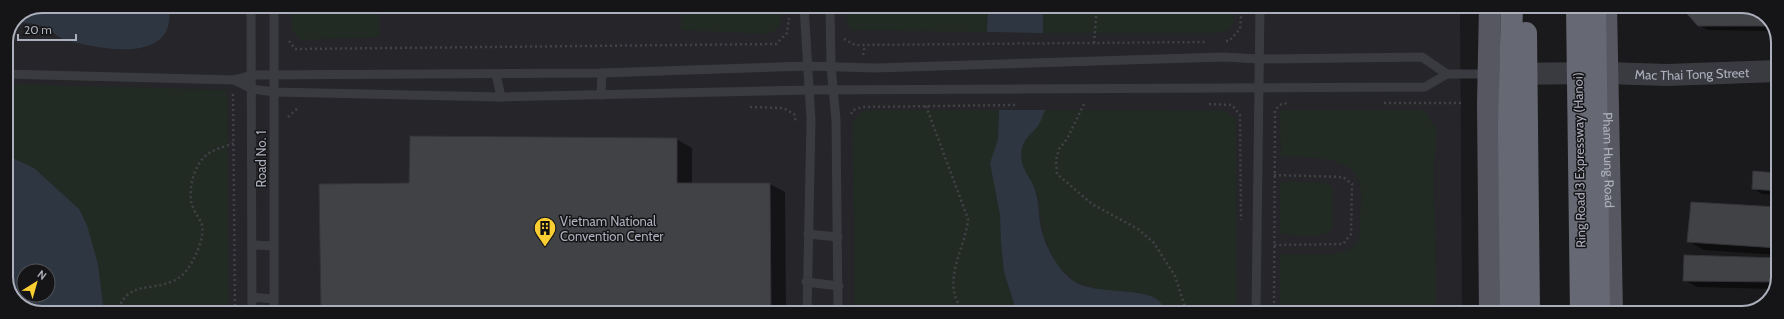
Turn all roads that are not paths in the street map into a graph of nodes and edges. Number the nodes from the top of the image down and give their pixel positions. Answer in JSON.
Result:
{"nodes":[{"id":1,"x":251,"y":13,"type":"edge"},
{"id":2,"x":274,"y":13,"type":"edge"},
{"id":3,"x":804,"y":13,"type":"edge"},
{"id":4,"x":830,"y":13,"type":"edge"},
{"id":5,"x":1260,"y":13,"type":"edge"},
{"id":6,"x":1490,"y":13,"type":"edge"},
{"id":7,"x":1512,"y":13,"type":"edge"},
{"id":8,"x":1526,"y":13,"type":"edge"},
{"id":9,"x":1578,"y":13,"type":"edge"},
{"id":10,"x":1596,"y":13,"type":"edge"},
{"id":11,"x":1606,"y":13,"type":"edge"},
{"id":12,"x":1260,"y":58,"type":"junction"},
{"id":13,"x":808,"y":66,"type":"junction"},
{"id":14,"x":831,"y":66,"type":"junction"},
{"id":15,"x":1771,"y":71,"type":"edge"},
{"id":16,"x":602,"y":73,"type":"junction"},
{"id":17,"x":1606,"y":73,"type":"junction"},
{"id":18,"x":13,"y":74,"type":"edge"},
{"id":19,"x":496,"y":74,"type":"junction"},
{"id":20,"x":1447,"y":74,"type":"junction"},
{"id":21,"x":1489,"y":74,"type":"junction"},
{"id":22,"x":252,"y":75,"type":"junction"},
{"id":23,"x":274,"y":76,"type":"junction"},
{"id":24,"x":234,"y":80,"type":"junction"},
{"id":25,"x":1258,"y":88,"type":"junction"},
{"id":26,"x":252,"y":89,"type":"junction"},
{"id":27,"x":810,"y":90,"type":"junction"},
{"id":28,"x":832,"y":91,"type":"junction"},
{"id":29,"x":274,"y":92,"type":"junction"},
{"id":30,"x":601,"y":95,"type":"junction"},
{"id":31,"x":501,"y":97,"type":"junction"},
{"id":32,"x":808,"y":234,"type":"junction"},
{"id":33,"x":838,"y":237,"type":"junction"},
{"id":34,"x":252,"y":245,"type":"junction"},
{"id":35,"x":274,"y":246,"type":"junction"},
{"id":36,"x":806,"y":282,"type":"junction"},
{"id":37,"x":838,"y":286,"type":"junction"},
{"id":38,"x":252,"y":297,"type":"junction"},
{"id":39,"x":274,"y":299,"type":"junction"},
{"id":40,"x":252,"y":306,"type":"edge"},
{"id":41,"x":274,"y":306,"type":"edge"},
{"id":42,"x":807,"y":306,"type":"edge"},
{"id":43,"x":838,"y":306,"type":"edge"},
{"id":44,"x":1256,"y":306,"type":"edge"},
{"id":45,"x":1490,"y":306,"type":"edge"},
{"id":46,"x":1511,"y":306,"type":"edge"},
{"id":47,"x":1529,"y":306,"type":"edge"},
{"id":48,"x":1581,"y":306,"type":"edge"},
{"id":49,"x":1599,"y":306,"type":"edge"},
{"id":50,"x":1612,"y":306,"type":"edge"}],
"edges":[{"from":1,"to":22,"type":"lane","name":"Road No. 1"},
{"from":2,"to":23,"type":"lane","name":"Road No. 1"},
{"from":3,"to":13,"type":"lane"},
{"from":4,"to":14,"type":"lane"},
{"from":5,"to":12,"type":"lane"},
{"from":6,"to":21,"type":"main road"},
{"from":7,"to":46,"type":"highway","bridge":true},
{"from":8,"to":47,"type":"highway","bridge":true},
{"from":9,"to":48,"type":"highway","name":"Ring Road 3 Expressway (Hanoi)","bridge":true},
{"from":10,"to":49,"type":"highway","bridge":true},
{"from":11,"to":17,"type":"main road","name":"Pham Hung Road"},
{"from":12,"to":14,"type":"lane"},
{"from":12,"to":20,"type":"lane"},
{"from":12,"to":25,"type":"lane"},
{"from":13,"to":14,"type":"lane"},
{"from":13,"to":16,"type":"lane"},
{"from":13,"to":27,"type":"lane"},
{"from":14,"to":28,"type":"lane"},
{"from":15,"to":17,"type":"street","name":"Mac Thai Tong Street"},
{"from":16,"to":19,"type":"lane"},
{"from":16,"to":30,"type":"lane"},
{"from":17,"to":21,"type":"street","name":"Mac Thai Tong Street"},
{"from":17,"to":50,"type":"main road","name":"Pham Hung Road"},
{"from":18,"to":24,"type":"lane"},
{"from":19,"to":23,"type":"lane"},
{"from":19,"to":31,"type":"lane"},
{"from":20,"to":21,"type":"lane"},
{"from":20,"to":25,"type":"lane"},
{"from":21,"to":45,"type":"main road"},
{"from":22,"to":23,"type":"lane"},
{"from":22,"to":24,"type":"lane"},
{"from":22,"to":26,"type":"lane","name":"Road No. 1"},
{"from":23,"to":29,"type":"lane","name":"Road No. 1"},
{"from":24,"to":26,"type":"lane"},
{"from":25,"to":28,"type":"lane"},
{"from":25,"to":44,"type":"lane"},
{"from":26,"to":29,"type":"lane"},
{"from":26,"to":34,"type":"lane","name":"Road No. 1"},
{"from":27,"to":28,"type":"lane"},
{"from":27,"to":30,"type":"lane"},
{"from":27,"to":32,"type":"lane"},
{"from":28,"to":33,"type":"lane"},
{"from":29,"to":31,"type":"lane"},
{"from":29,"to":35,"type":"lane","name":"Road No. 1"},
{"from":30,"to":31,"type":"lane"},
{"from":32,"to":33,"type":"lane"},
{"from":32,"to":36,"type":"lane"},
{"from":33,"to":37,"type":"lane"},
{"from":34,"to":35,"type":"lane"},
{"from":34,"to":38,"type":"lane","name":"Road No. 1"},
{"from":35,"to":39,"type":"lane","name":"Road No. 1"},
{"from":36,"to":37,"type":"lane"},
{"from":36,"to":42,"type":"lane"},
{"from":37,"to":43,"type":"lane"},
{"from":38,"to":39,"type":"lane"},
{"from":38,"to":40,"type":"lane","name":"Road No. 1"},
{"from":39,"to":41,"type":"lane","name":"Road No. 1"}]}
